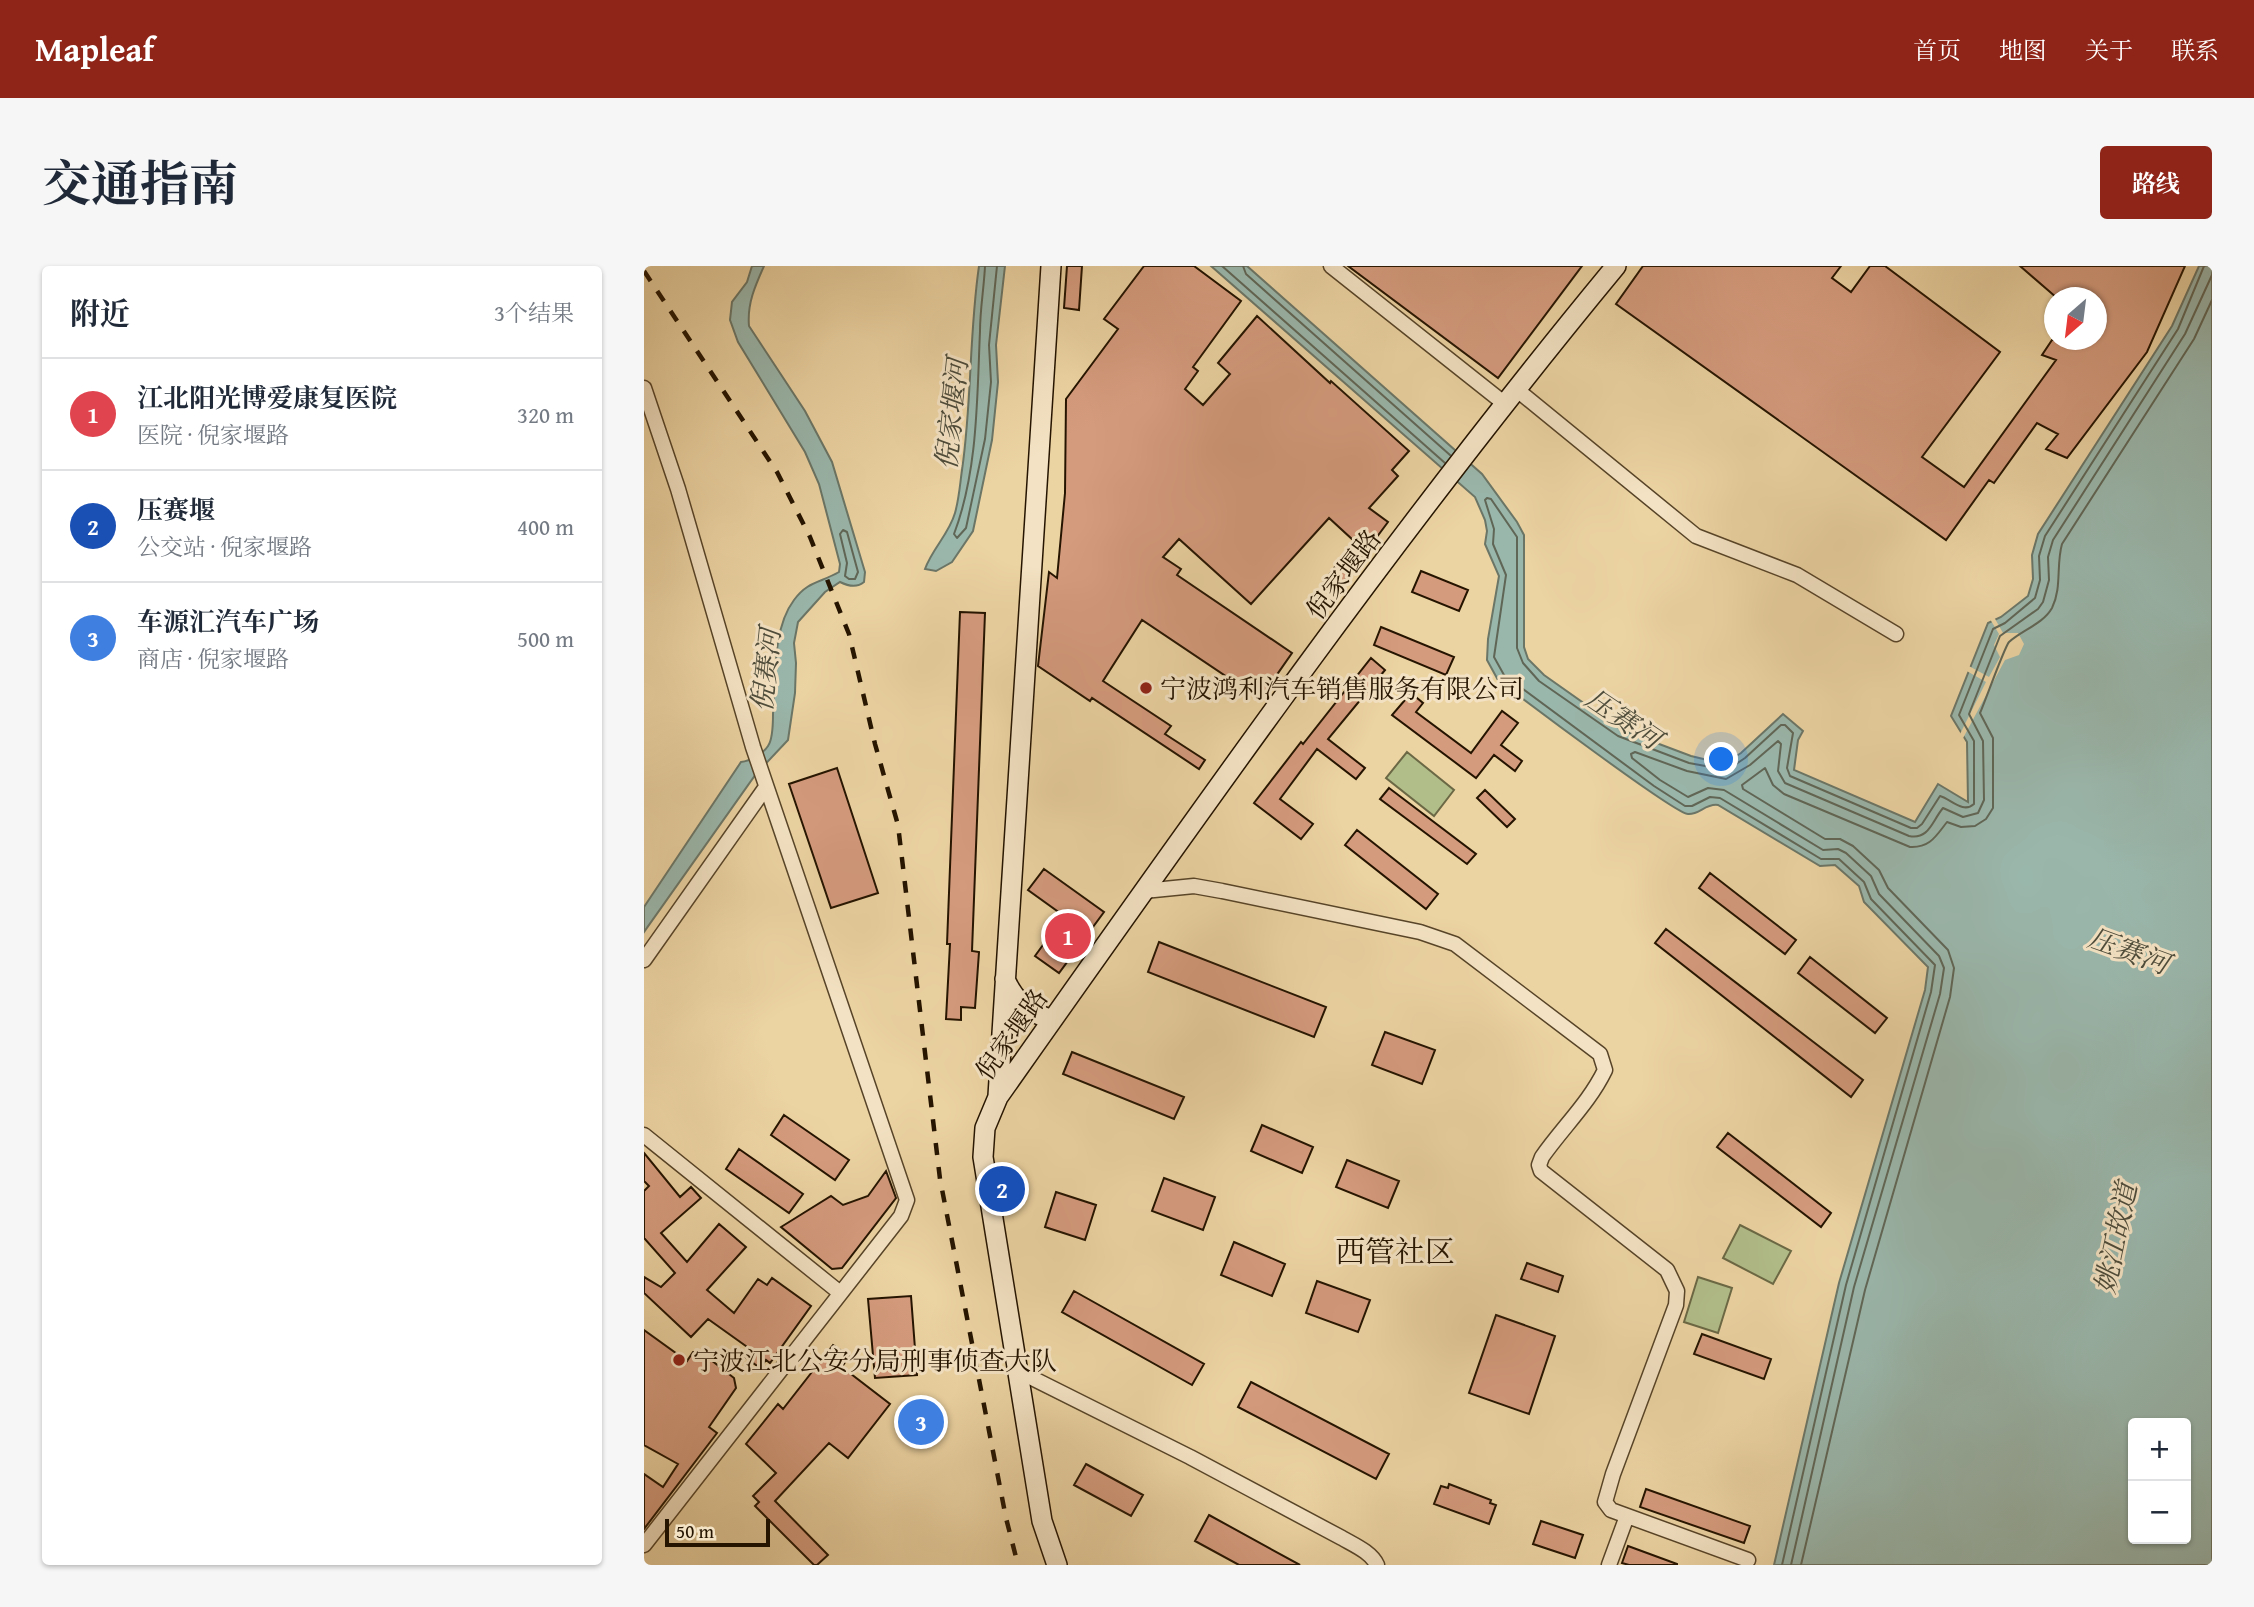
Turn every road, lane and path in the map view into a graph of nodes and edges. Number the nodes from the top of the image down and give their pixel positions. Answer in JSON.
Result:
{"nodes":[{"id":1,"x":1051,"y":266,"type":"edge"},
{"id":2,"x":1331,"y":266,"type":"edge"},
{"id":3,"x":1609,"y":268,"type":"edge"},
{"id":4,"x":644,"y":388,"type":"edge"},
{"id":5,"x":1510,"y":397,"type":"junction"},
{"id":6,"x":1896,"y":634,"type":"dead end"},
{"id":7,"x":766,"y":787,"type":"junction"},
{"id":8,"x":1144,"y":891,"type":"junction"},
{"id":9,"x":644,"y":960,"type":"edge"},
{"id":10,"x":1005,"y":979,"type":"junction"},
{"id":11,"x":1052,"y":1020,"type":"junction"},
{"id":12,"x":998,"y":1097,"type":"junction"},
{"id":13,"x":644,"y":1135,"type":"edge"},
{"id":14,"x":839,"y":1292,"type":"junction"},
{"id":15,"x":1018,"y":1371,"type":"junction"},
{"id":16,"x":1627,"y":1516,"type":"junction"},
{"id":17,"x":644,"y":1545,"type":"edge"},
{"id":18,"x":1728,"y":1559,"type":"edge"},
{"id":19,"x":1748,"y":1560,"type":"dead end"},
{"id":20,"x":1057,"y":1565,"type":"edge"},
{"id":21,"x":1377,"y":1565,"type":"edge"},
{"id":22,"x":1609,"y":1565,"type":"edge"}],
"edges":[{"from":1,"to":10,"type":"main road"},
{"from":2,"to":5,"type":"street"},
{"from":3,"to":5,"type":"main road"},
{"from":4,"to":7,"type":"street"},
{"from":5,"to":6,"type":"street"},
{"from":5,"to":8,"type":"main road","name":"倪家堰路"},
{"from":7,"to":9,"type":"street"},
{"from":7,"to":14,"type":"street"},
{"from":8,"to":11,"type":"main road","name":"倪家堰路"},
{"from":8,"to":16,"type":"street"},
{"from":10,"to":11,"type":"main road"},
{"from":10,"to":12,"type":"main road"},
{"from":11,"to":12,"type":"main road","name":"倪家堰路"},
{"from":12,"to":15,"type":"main road","name":"倪家堰路"},
{"from":13,"to":14,"type":"street"},
{"from":14,"to":17,"type":"street"},
{"from":15,"to":20,"type":"main road","name":"倪家堰路"},
{"from":15,"to":21,"type":"street"},
{"from":16,"to":18,"type":"street"},
{"from":16,"to":22,"type":"street"},
{"from":18,"to":19,"type":"street"}]}
